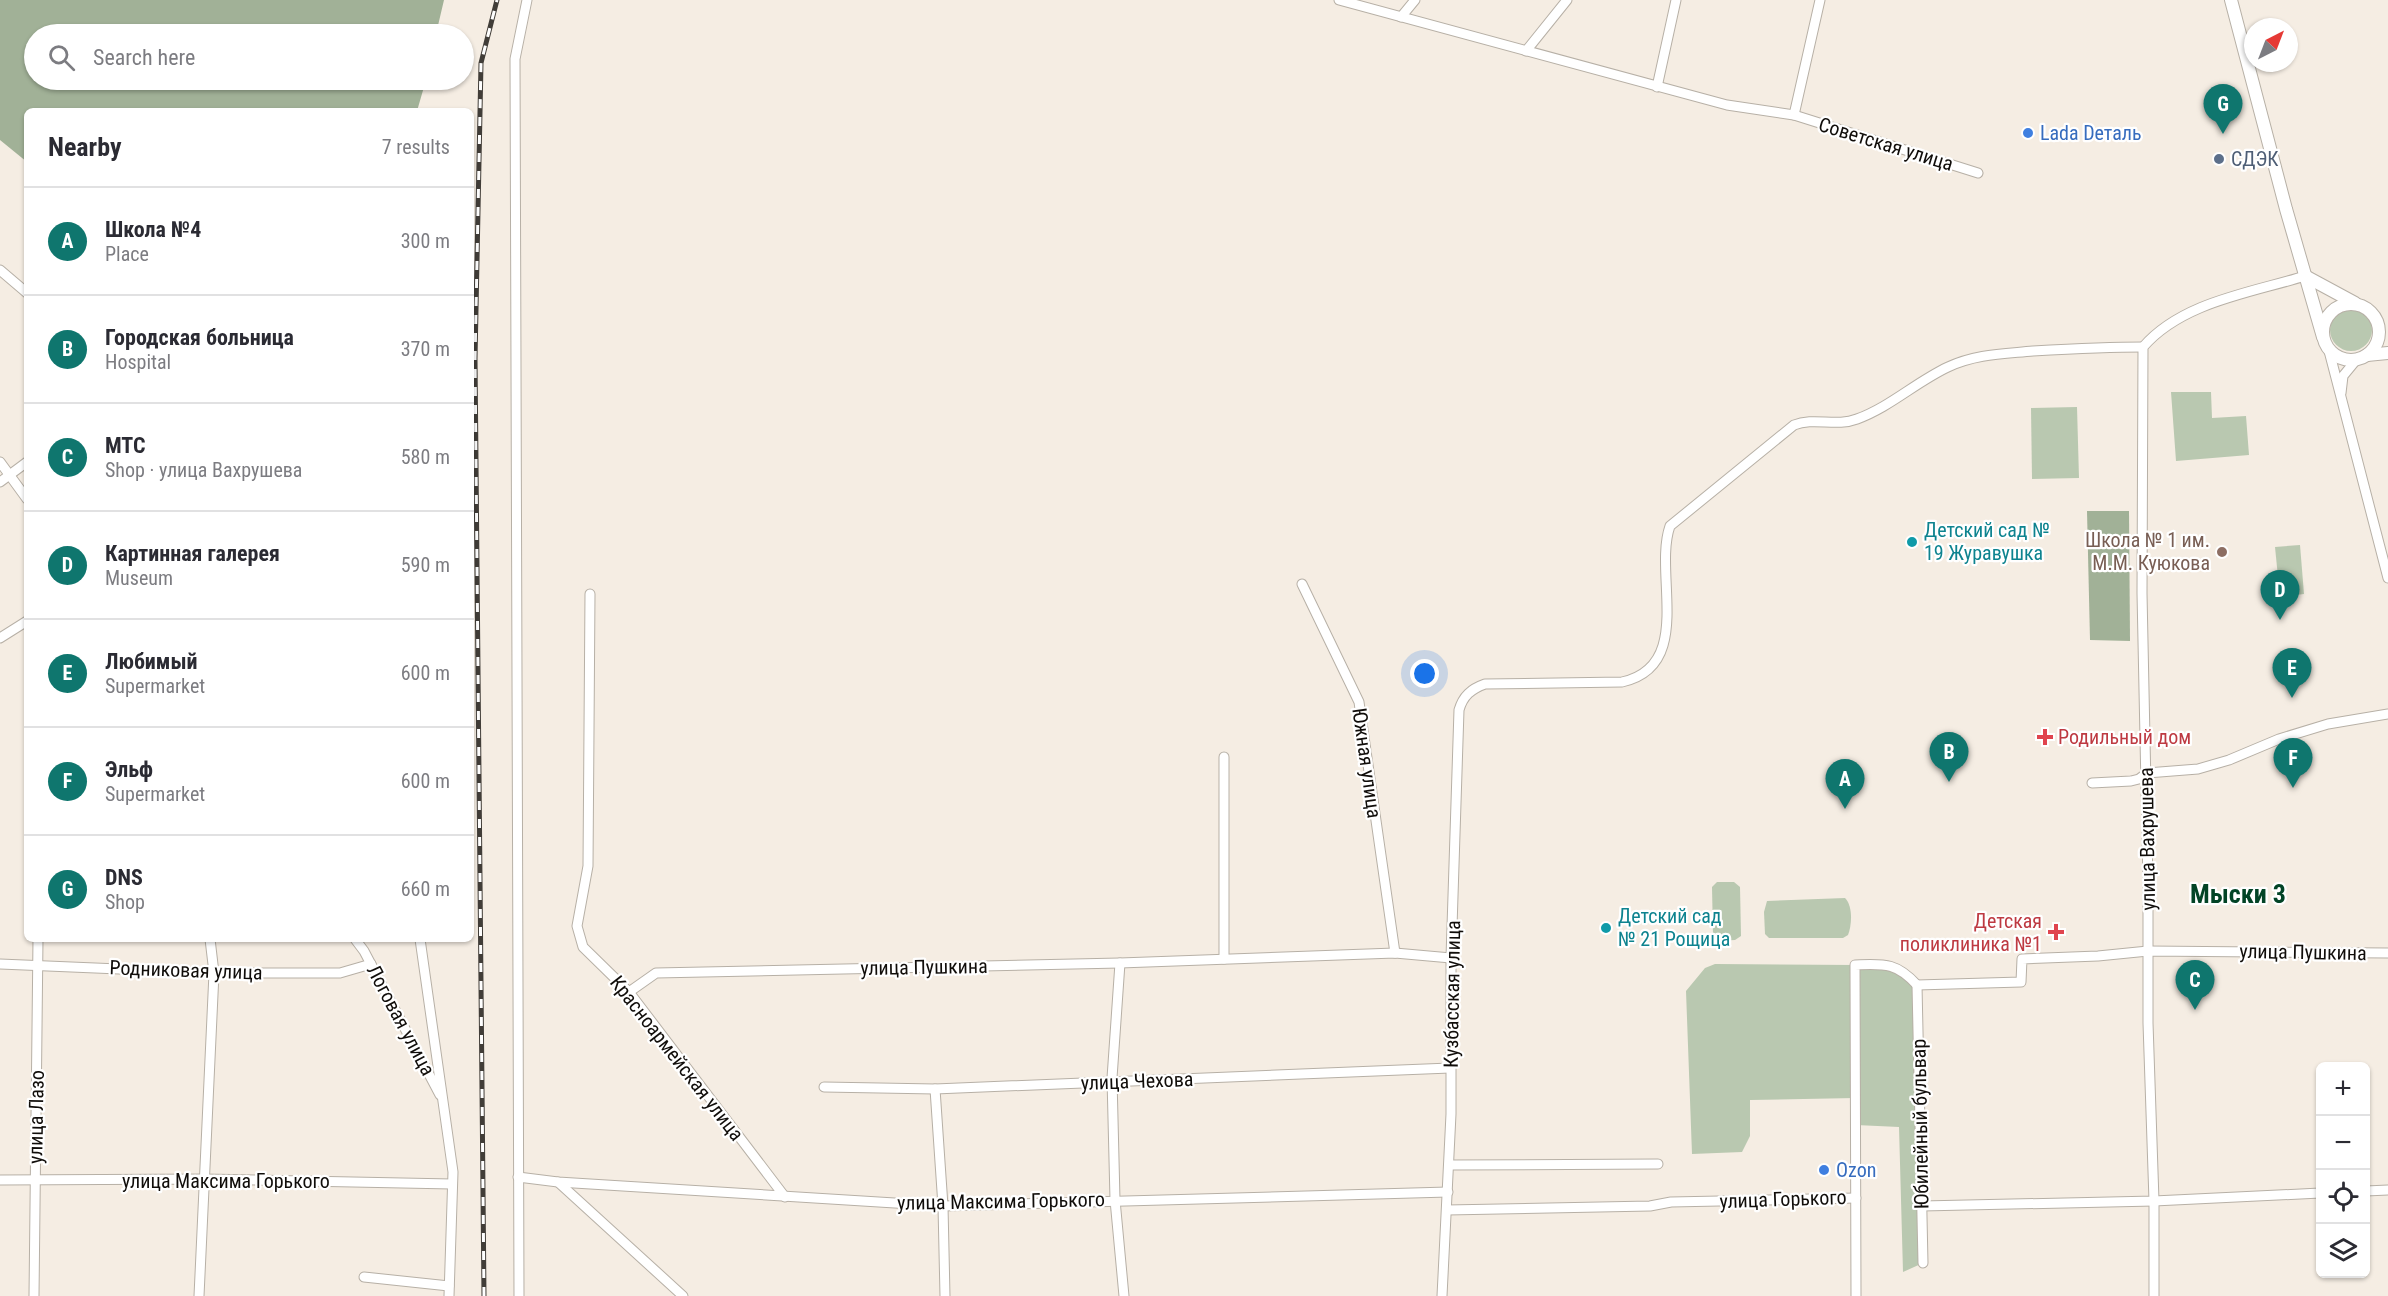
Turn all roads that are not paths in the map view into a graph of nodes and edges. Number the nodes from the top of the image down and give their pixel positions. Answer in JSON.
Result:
{"nodes":[{"id":1,"x":527,"y":0,"type":"edge"},
{"id":2,"x":1339,"y":0,"type":"edge"},
{"id":3,"x":1415,"y":0,"type":"edge"},
{"id":4,"x":1567,"y":0,"type":"edge"},
{"id":5,"x":1676,"y":0,"type":"edge"},
{"id":6,"x":1820,"y":0,"type":"edge"},
{"id":7,"x":2231,"y":0,"type":"edge"},
{"id":8,"x":1401,"y":17,"type":"junction"},
{"id":9,"x":1526,"y":51,"type":"junction"},
{"id":10,"x":1658,"y":87,"type":"junction"},
{"id":11,"x":1794,"y":115,"type":"junction"},
{"id":12,"x":1978,"y":173,"type":"dead end"},
{"id":13,"x":0,"y":270,"type":"edge"},
{"id":14,"x":2305,"y":276,"type":"junction"},
{"id":15,"x":24,"y":290,"type":"edge"},
{"id":16,"x":2362,"y":306,"type":"junction"},
{"id":17,"x":2388,"y":317,"type":"edge"},
{"id":18,"x":2325,"y":342,"type":"junction"},
{"id":19,"x":2143,"y":347,"type":"junction"},
{"id":20,"x":2388,"y":353,"type":"edge"},
{"id":21,"x":2362,"y":357,"type":"junction"},
{"id":22,"x":2340,"y":398,"type":"junction"},
{"id":23,"x":0,"y":462,"type":"edge"},
{"id":24,"x":24,"y":464,"type":"edge"},
{"id":25,"x":10,"y":475,"type":"junction"},
{"id":26,"x":0,"y":482,"type":"edge"},
{"id":27,"x":24,"y":495,"type":"edge"},
{"id":28,"x":2388,"y":578,"type":"edge"},
{"id":29,"x":1302,"y":584,"type":"dead end"},
{"id":30,"x":590,"y":594,"type":"dead end"},
{"id":31,"x":24,"y":623,"type":"edge"},
{"id":32,"x":0,"y":638,"type":"edge"},
{"id":33,"x":2388,"y":714,"type":"edge"},
{"id":34,"x":1224,"y":757,"type":"dead end"},
{"id":35,"x":2146,"y":773,"type":"junction"},
{"id":36,"x":2092,"y":783,"type":"dead end"},
{"id":37,"x":38,"y":942,"type":"edge"},
{"id":38,"x":210,"y":942,"type":"edge"},
{"id":39,"x":357,"y":942,"type":"edge"},
{"id":40,"x":420,"y":942,"type":"edge"},
{"id":41,"x":2148,"y":951,"type":"junction"},
{"id":42,"x":1395,"y":953,"type":"junction"},
{"id":43,"x":2388,"y":954,"type":"edge"},
{"id":44,"x":1451,"y":958,"type":"junction"},
{"id":45,"x":1224,"y":959,"type":"junction"},
{"id":46,"x":0,"y":963,"type":"edge"},
{"id":47,"x":1120,"y":963,"type":"junction"},
{"id":48,"x":39,"y":964,"type":"junction"},
{"id":49,"x":371,"y":964,"type":"junction"},
{"id":50,"x":214,"y":973,"type":"junction"},
{"id":51,"x":1917,"y":985,"type":"junction"},
{"id":52,"x":630,"y":992,"type":"junction"},
{"id":53,"x":1450,"y":1068,"type":"junction"},
{"id":54,"x":1112,"y":1083,"type":"junction"},
{"id":55,"x":824,"y":1087,"type":"dead end"},
{"id":56,"x":935,"y":1089,"type":"junction"},
{"id":57,"x":444,"y":1102,"type":"junction"},
{"id":58,"x":1658,"y":1164,"type":"dead end"},
{"id":59,"x":1449,"y":1165,"type":"junction"},
{"id":60,"x":518,"y":1178,"type":"junction"},
{"id":61,"x":205,"y":1179,"type":"junction"},
{"id":62,"x":0,"y":1180,"type":"edge"},
{"id":63,"x":35,"y":1180,"type":"junction"},
{"id":64,"x":558,"y":1182,"type":"junction"},
{"id":65,"x":452,"y":1184,"type":"junction"},
{"id":66,"x":2388,"y":1190,"type":"edge"},
{"id":67,"x":2370,"y":1191,"type":"edge"},
{"id":68,"x":1448,"y":1192,"type":"junction"},
{"id":69,"x":2316,"y":1193,"type":"edge"},
{"id":70,"x":785,"y":1197,"type":"junction"},
{"id":71,"x":1856,"y":1198,"type":"junction"},
{"id":72,"x":1115,"y":1200,"type":"junction"},
{"id":73,"x":2154,"y":1201,"type":"junction"},
{"id":74,"x":942,"y":1206,"type":"junction"},
{"id":75,"x":1922,"y":1206,"type":"junction"},
{"id":76,"x":1447,"y":1210,"type":"junction"},
{"id":77,"x":1923,"y":1263,"type":"dead end"},
{"id":78,"x":364,"y":1277,"type":"dead end"},
{"id":79,"x":449,"y":1291,"type":"edge"},
{"id":80,"x":34,"y":1296,"type":"edge"},
{"id":81,"x":199,"y":1296,"type":"edge"},
{"id":82,"x":519,"y":1296,"type":"edge"},
{"id":83,"x":683,"y":1296,"type":"edge"},
{"id":84,"x":945,"y":1296,"type":"edge"},
{"id":85,"x":1125,"y":1296,"type":"edge"},
{"id":86,"x":1442,"y":1296,"type":"edge"},
{"id":87,"x":1857,"y":1296,"type":"edge"},
{"id":88,"x":2154,"y":1296,"type":"edge"}],
"edges":[{"from":1,"to":60,"type":"street"},
{"from":2,"to":8,"type":"street","name":"Советская улица"},
{"from":3,"to":8,"type":"street"},
{"from":4,"to":9,"type":"street"},
{"from":5,"to":10,"type":"street"},
{"from":6,"to":11,"type":"street"},
{"from":7,"to":14,"type":"main road"},
{"from":8,"to":9,"type":"street","name":"Советская улица"},
{"from":9,"to":10,"type":"street","name":"Советская улица"},
{"from":10,"to":11,"type":"street","name":"Советская улица"},
{"from":11,"to":12,"type":"street","name":"Советская улица"},
{"from":13,"to":15,"type":"street"},
{"from":14,"to":16,"type":"main road"},
{"from":14,"to":18,"type":"main road"},
{"from":14,"to":19,"type":"street"},
{"from":16,"to":17,"type":"main road"},
{"from":16,"to":18,"type":"main road"},
{"from":16,"to":21,"type":"main road"},
{"from":18,"to":21,"type":"main road"},
{"from":18,"to":22,"type":"street"},
{"from":19,"to":35,"type":"street","name":"улица Вахрушева"},
{"from":19,"to":44,"type":"street","name":"Кузбасская улица"},
{"from":20,"to":21,"type":"main road"},
{"from":21,"to":22,"type":"street"},
{"from":22,"to":28,"type":"street"},
{"from":23,"to":25,"type":"street"},
{"from":24,"to":25,"type":"street"},
{"from":25,"to":26,"type":"street"},
{"from":25,"to":27,"type":"street"},
{"from":29,"to":42,"type":"street","name":"Южная улица"},
{"from":30,"to":52,"type":"street","name":"Красноармейская улица"},
{"from":31,"to":32,"type":"street"},
{"from":33,"to":35,"type":"street"},
{"from":34,"to":45,"type":"street"},
{"from":35,"to":36,"type":"street"},
{"from":35,"to":41,"type":"street","name":"улица Вахрушева"},
{"from":37,"to":48,"type":"street","name":"улица Лазо"},
{"from":38,"to":50,"type":"street"},
{"from":39,"to":49,"type":"street","name":"Логовая улица"},
{"from":40,"to":57,"type":"street"},
{"from":41,"to":43,"type":"street","name":"улица Пушкина"},
{"from":41,"to":51,"type":"street","name":"улица Пушкина"},
{"from":41,"to":73,"type":"street","name":"улица Вахрушева"},
{"from":42,"to":44,"type":"street","name":"улица Пушкина"},
{"from":42,"to":45,"type":"street","name":"улица Пушкина"},
{"from":44,"to":53,"type":"street","name":"Кузбасская улица"},
{"from":45,"to":47,"type":"street","name":"улица Пушкина"},
{"from":46,"to":48,"type":"street","name":"Родниковая улица"},
{"from":47,"to":52,"type":"street","name":"улица Пушкина"},
{"from":47,"to":54,"type":"street"},
{"from":48,"to":50,"type":"street","name":"Родниковая улица"},
{"from":48,"to":63,"type":"street","name":"улица Лазо"},
{"from":49,"to":50,"type":"street","name":"Родниковая улица"},
{"from":49,"to":57,"type":"street","name":"Логовая улица"},
{"from":50,"to":61,"type":"street"},
{"from":51,"to":71,"type":"street","name":"улица Горького"},
{"from":51,"to":75,"type":"street","name":"Юбилейный бульвар"},
{"from":52,"to":70,"type":"street","name":"Красноармейская улица"},
{"from":53,"to":54,"type":"street","name":"улица Чехова"},
{"from":53,"to":59,"type":"street","name":"Кузбасская улица"},
{"from":54,"to":56,"type":"street","name":"улица Чехова"},
{"from":54,"to":72,"type":"street"},
{"from":55,"to":56,"type":"street","name":"улица Чехова"},
{"from":56,"to":74,"type":"street"},
{"from":57,"to":65,"type":"street"},
{"from":58,"to":59,"type":"street"},
{"from":59,"to":68,"type":"street","name":"Кузбасская улица"},
{"from":60,"to":64,"type":"street","name":"улица Максима Горького"},
{"from":60,"to":82,"type":"street"},
{"from":61,"to":63,"type":"street","name":"улица Максима Горького"},
{"from":61,"to":65,"type":"street","name":"улица Максима Горького"},
{"from":61,"to":81,"type":"street"},
{"from":62,"to":63,"type":"street","name":"улица Максима Горького"},
{"from":63,"to":80,"type":"street","name":"улица Лазо"},
{"from":64,"to":70,"type":"street","name":"улица Максима Горького"},
{"from":64,"to":83,"type":"street"},
{"from":65,"to":79,"type":"street"},
{"from":66,"to":67,"type":"street"},
{"from":68,"to":72,"type":"street","name":"улица Максима Горького"},
{"from":68,"to":76,"type":"street","name":"Кузбасская улица"},
{"from":69,"to":73,"type":"street"},
{"from":70,"to":74,"type":"street","name":"улица Максима Горького"},
{"from":71,"to":76,"type":"street","name":"улица Горького"},
{"from":71,"to":87,"type":"street"},
{"from":72,"to":74,"type":"street","name":"улица Максима Горького"},
{"from":72,"to":85,"type":"street"},
{"from":73,"to":75,"type":"street"},
{"from":73,"to":88,"type":"street","name":"улица Вахрушева"},
{"from":74,"to":84,"type":"street"},
{"from":75,"to":77,"type":"street","name":"Юбилейный бульвар"},
{"from":76,"to":86,"type":"street","name":"Кузбасская улица"},
{"from":78,"to":79,"type":"street"}]}
